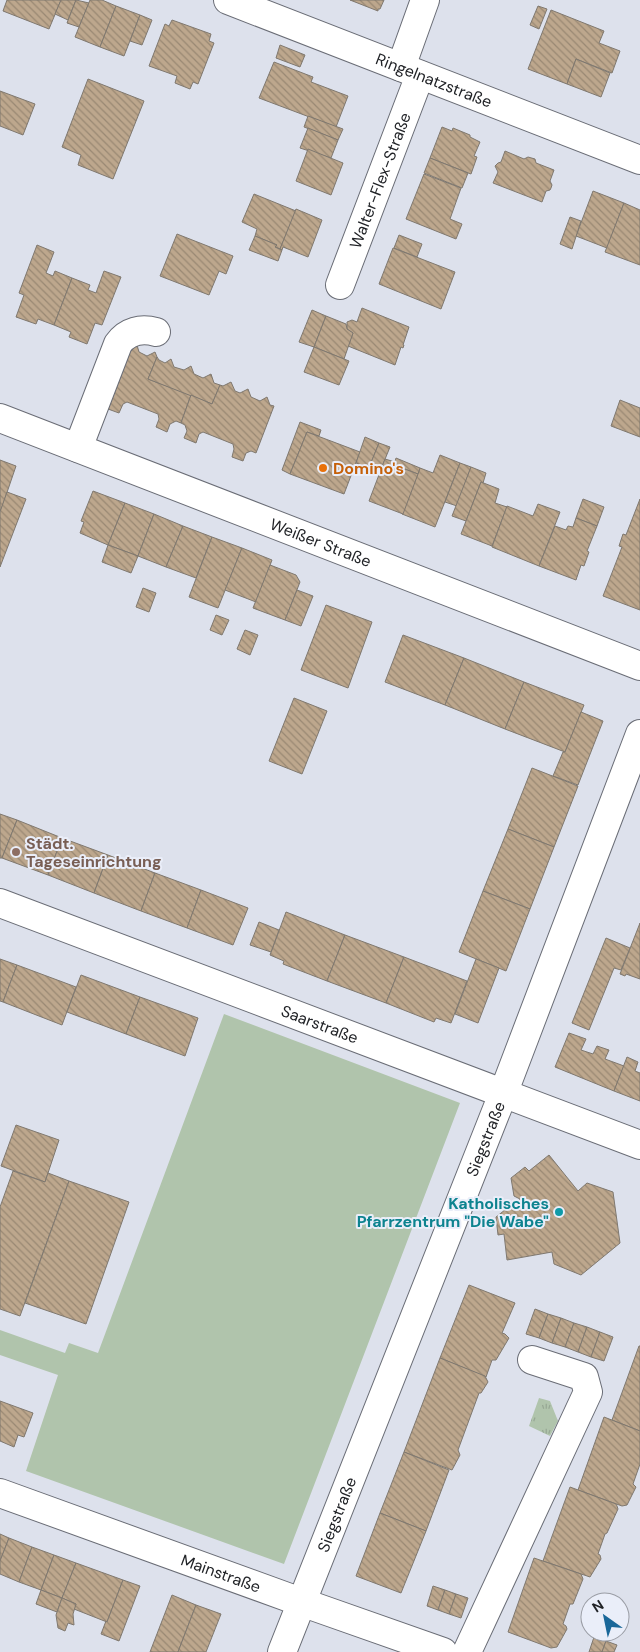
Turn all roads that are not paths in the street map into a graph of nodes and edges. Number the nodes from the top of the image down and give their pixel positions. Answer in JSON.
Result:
{"nodes":[{"id":1,"x":228,"y":0,"type":"edge"},
{"id":2,"x":425,"y":0,"type":"edge"},
{"id":3,"x":410,"y":71,"type":"junction"},
{"id":4,"x":640,"y":160,"type":"edge"},
{"id":5,"x":340,"y":286,"type":"dead end"},
{"id":6,"x":156,"y":332,"type":"dead end"},
{"id":7,"x":0,"y":418,"type":"edge"},
{"id":8,"x":78,"y":448,"type":"junction"},
{"id":9,"x":640,"y":666,"type":"edge"},
{"id":10,"x":640,"y":734,"type":"edge"},
{"id":11,"x":0,"y":903,"type":"edge"},
{"id":12,"x":503,"y":1094,"type":"junction"},
{"id":13,"x":640,"y":1145,"type":"edge"},
{"id":14,"x":532,"y":1360,"type":"dead end"},
{"id":15,"x":0,"y":1493,"type":"edge"},
{"id":16,"x":301,"y":1602,"type":"junction"},
{"id":17,"x":282,"y":1652,"type":"edge"},
{"id":18,"x":443,"y":1652,"type":"edge"},
{"id":19,"x":467,"y":1652,"type":"edge"}],
"edges":[{"from":1,"to":3,"type":"street","name":"Ringelnatzstraße"},
{"from":2,"to":3,"type":"street","name":"Walter-Flex-Straße"},
{"from":3,"to":4,"type":"street","name":"Ringelnatzstraße"},
{"from":3,"to":5,"type":"street","name":"Walter-Flex-Straße"},
{"from":6,"to":8,"type":"street"},
{"from":7,"to":8,"type":"street","name":"Weißer Straße"},
{"from":8,"to":9,"type":"street","name":"Weißer Straße"},
{"from":10,"to":12,"type":"street","name":"Siegstraße"},
{"from":11,"to":12,"type":"street","name":"Saarstraße"},
{"from":12,"to":13,"type":"street","name":"Saarstraße"},
{"from":12,"to":16,"type":"street","name":"Siegstraße"},
{"from":14,"to":19,"type":"street"},
{"from":15,"to":16,"type":"street","name":"Mainstraße"},
{"from":16,"to":17,"type":"street","name":"Siegstraße"},
{"from":16,"to":18,"type":"street","name":"Mainstraße"}]}
